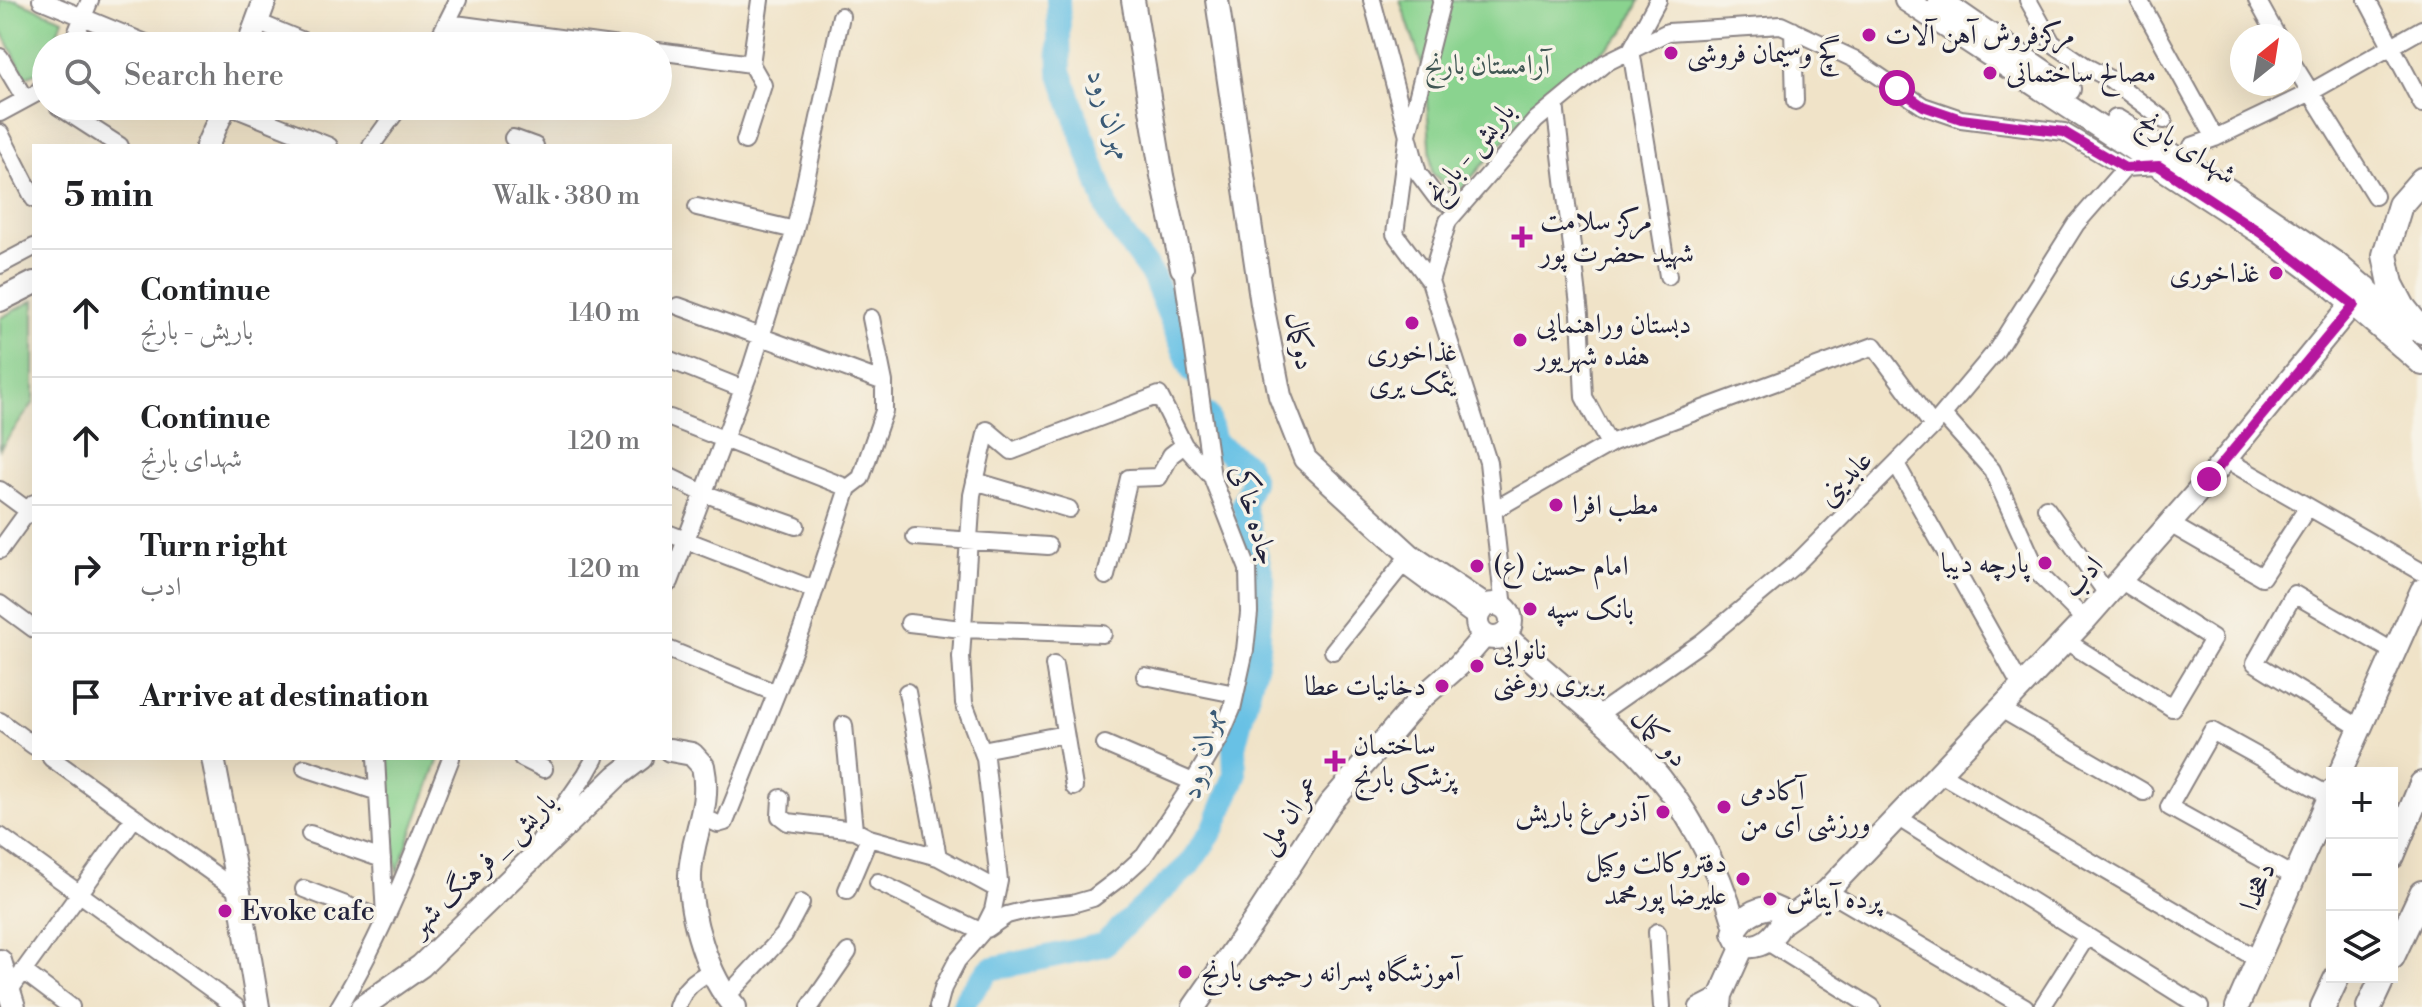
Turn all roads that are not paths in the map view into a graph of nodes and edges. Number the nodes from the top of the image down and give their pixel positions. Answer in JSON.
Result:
{"nodes":[{"id":1,"x":41,"y":0,"type":"edge"},
{"id":2,"x":90,"y":0,"type":"edge"},
{"id":3,"x":265,"y":0,"type":"edge"},
{"id":4,"x":458,"y":0,"type":"edge"},
{"id":5,"x":760,"y":0,"type":"edge"},
{"id":6,"x":1133,"y":0,"type":"edge"},
{"id":7,"x":1217,"y":0,"type":"edge"},
{"id":8,"x":1372,"y":0,"type":"edge"},
{"id":9,"x":1442,"y":0,"type":"edge"},
{"id":10,"x":1658,"y":0,"type":"edge"},
{"id":11,"x":1906,"y":0,"type":"edge"},
{"id":12,"x":1940,"y":0,"type":"edge"},
{"id":13,"x":2028,"y":0,"type":"edge"},
{"id":14,"x":2139,"y":0,"type":"edge"},
{"id":15,"x":2257,"y":0,"type":"edge"},
{"id":16,"x":2367,"y":0,"type":"edge"},
{"id":17,"x":841,"y":16,"type":"dead end"},
{"id":18,"x":83,"y":17,"type":"junction"},
{"id":19,"x":257,"y":22,"type":"junction"},
{"id":20,"x":448,"y":23,"type":"junction"},
{"id":21,"x":2270,"y":24,"type":"edge"},
{"id":22,"x":2422,"y":29,"type":"edge"},
{"id":23,"x":1793,"y":30,"type":"junction"},
{"id":24,"x":77,"y":32,"type":"edge"},
{"id":25,"x":119,"y":32,"type":"edge"},
{"id":26,"x":253,"y":32,"type":"edge"},
{"id":27,"x":281,"y":32,"type":"edge"},
{"id":28,"x":443,"y":32,"type":"edge"},
{"id":29,"x":515,"y":32,"type":"edge"},
{"id":30,"x":2391,"y":47,"type":"junction"},
{"id":31,"x":1631,"y":50,"type":"junction"},
{"id":32,"x":672,"y":53,"type":"edge"},
{"id":33,"x":0,"y":57,"type":"edge"},
{"id":34,"x":751,"y":64,"type":"junction"},
{"id":35,"x":2302,"y":80,"type":"edge"},
{"id":36,"x":32,"y":87,"type":"edge"},
{"id":37,"x":2309,"y":93,"type":"junction"},
{"id":38,"x":32,"y":97,"type":"edge"},
{"id":39,"x":1795,"y":101,"type":"dead end"},
{"id":40,"x":1555,"y":104,"type":"junction"},
{"id":41,"x":2422,"y":104,"type":"edge"},
{"id":42,"x":0,"y":113,"type":"edge"},
{"id":43,"x":80,"y":120,"type":"edge"},
{"id":44,"x":220,"y":120,"type":"edge"},
{"id":45,"x":263,"y":120,"type":"edge"},
{"id":46,"x":390,"y":120,"type":"edge"},
{"id":47,"x":2164,"y":120,"type":"dead end"},
{"id":48,"x":0,"y":133,"type":"edge"},
{"id":49,"x":1408,"y":134,"type":"junction"},
{"id":50,"x":513,"y":138,"type":"dead end"},
{"id":51,"x":2215,"y":138,"type":"junction"},
{"id":52,"x":745,"y":141,"type":"dead end"},
{"id":53,"x":117,"y":144,"type":"edge"},
{"id":54,"x":208,"y":144,"type":"edge"},
{"id":55,"x":324,"y":144,"type":"edge"},
{"id":56,"x":372,"y":144,"type":"edge"},
{"id":57,"x":530,"y":144,"type":"edge"},
{"id":58,"x":2192,"y":146,"type":"dead end"},
{"id":59,"x":2159,"y":166,"type":"junction"},
{"id":60,"x":2125,"y":168,"type":"junction"},
{"id":61,"x":2422,"y":180,"type":"edge"},
{"id":62,"x":32,"y":195,"type":"edge"},
{"id":63,"x":2375,"y":196,"type":"dead end"},
{"id":64,"x":697,"y":207,"type":"dead end"},
{"id":65,"x":1458,"y":209,"type":"junction"},
{"id":66,"x":795,"y":230,"type":"junction"},
{"id":67,"x":32,"y":248,"type":"edge"},
{"id":68,"x":0,"y":265,"type":"edge"},
{"id":69,"x":1182,"y":268,"type":"joint"},
{"id":70,"x":1668,"y":276,"type":"dead end"},
{"id":71,"x":1430,"y":281,"type":"junction"},
{"id":72,"x":32,"y":284,"type":"edge"},
{"id":73,"x":2360,"y":296,"type":"junction"},
{"id":74,"x":0,"y":300,"type":"edge"},
{"id":75,"x":678,"y":306,"type":"dead end"},
{"id":76,"x":871,"y":318,"type":"dead end"},
{"id":77,"x":2422,"y":331,"type":"edge"},
{"id":78,"x":761,"y":337,"type":"junction"},
{"id":79,"x":2422,"y":337,"type":"edge"},
{"id":80,"x":672,"y":361,"type":"edge"},
{"id":81,"x":2422,"y":364,"type":"edge"},
{"id":82,"x":884,"y":382,"type":"junction"},
{"id":83,"x":743,"y":389,"type":"junction"},
{"id":84,"x":672,"y":419,"type":"edge"},
{"id":85,"x":1938,"y":420,"type":"junction"},
{"id":86,"x":724,"y":439,"type":"junction"},
{"id":87,"x":1609,"y":444,"type":"junction"},
{"id":88,"x":1184,"y":445,"type":"junction"},
{"id":89,"x":2225,"y":459,"type":"junction"},
{"id":90,"x":1896,"y":464,"type":"junction"},
{"id":91,"x":1212,"y":477,"type":"junction"},
{"id":92,"x":672,"y":478,"type":"edge"},
{"id":93,"x":975,"y":481,"type":"junction"},
{"id":94,"x":848,"y":488,"type":"junction"},
{"id":95,"x":0,"y":490,"type":"edge"},
{"id":96,"x":703,"y":493,"type":"junction"},
{"id":97,"x":2308,"y":507,"type":"junction"},
{"id":98,"x":2046,"y":508,"type":"dead end"},
{"id":99,"x":32,"y":509,"type":"edge"},
{"id":100,"x":1069,"y":509,"type":"dead end"},
{"id":101,"x":1494,"y":510,"type":"junction"},
{"id":102,"x":2170,"y":524,"type":"junction"},
{"id":103,"x":796,"y":526,"type":"dead end"},
{"id":104,"x":678,"y":537,"type":"edge"},
{"id":105,"x":915,"y":537,"type":"dead end"},
{"id":106,"x":969,"y":541,"type":"junction"},
{"id":107,"x":1048,"y":546,"type":"dead end"},
{"id":108,"x":0,"y":550,"type":"edge"},
{"id":109,"x":1406,"y":560,"type":"junction"},
{"id":110,"x":672,"y":571,"type":"edge"},
{"id":111,"x":2422,"y":572,"type":"edge"},
{"id":112,"x":1106,"y":576,"type":"dead end"},
{"id":113,"x":2114,"y":587,"type":"junction"},
{"id":114,"x":815,"y":590,"type":"junction"},
{"id":115,"x":2422,"y":590,"type":"edge"},
{"id":116,"x":0,"y":604,"type":"edge"},
{"id":117,"x":2085,"y":620,"type":"junction"},
{"id":118,"x":1494,"y":622,"type":"junction"},
{"id":119,"x":909,"y":623,"type":"dead end"},
{"id":120,"x":32,"y":628,"type":"edge"},
{"id":121,"x":962,"y":629,"type":"junction"},
{"id":122,"x":1103,"y":634,"type":"dead end"},
{"id":123,"x":2066,"y":641,"type":"junction"},
{"id":124,"x":672,"y":651,"type":"edge"},
{"id":125,"x":1333,"y":651,"type":"dead end"},
{"id":126,"x":2394,"y":652,"type":"junction"},
{"id":127,"x":1054,"y":665,"type":"dead end"},
{"id":128,"x":1145,"y":676,"type":"dead end"},
{"id":129,"x":2022,"y":688,"type":"junction"},
{"id":130,"x":907,"y":692,"type":"dead end"},
{"id":131,"x":776,"y":693,"type":"junction"},
{"id":132,"x":1235,"y":694,"type":"junction"},
{"id":133,"x":2001,"y":709,"type":"junction"},
{"id":134,"x":1596,"y":716,"type":"junction"},
{"id":135,"x":0,"y":721,"type":"edge"},
{"id":136,"x":844,"y":725,"type":"dead end"},
{"id":137,"x":2360,"y":728,"type":"junction"},
{"id":138,"x":1065,"y":734,"type":"junction"},
{"id":139,"x":1105,"y":744,"type":"dead end"},
{"id":140,"x":32,"y":745,"type":"edge"},
{"id":141,"x":672,"y":750,"type":"edge"},
{"id":142,"x":982,"y":750,"type":"junction"},
{"id":143,"x":54,"y":760,"type":"edge"},
{"id":144,"x":212,"y":760,"type":"edge"},
{"id":145,"x":376,"y":760,"type":"edge"},
{"id":146,"x":450,"y":760,"type":"edge"},
{"id":147,"x":526,"y":760,"type":"edge"},
{"id":148,"x":594,"y":760,"type":"edge"},
{"id":149,"x":638,"y":760,"type":"edge"},
{"id":150,"x":2343,"y":767,"type":"edge"},
{"id":151,"x":305,"y":768,"type":"dead end"},
{"id":152,"x":544,"y":769,"type":"dead end"},
{"id":153,"x":1939,"y":773,"type":"junction"},
{"id":154,"x":1193,"y":782,"type":"junction"},
{"id":155,"x":2422,"y":784,"type":"edge"},
{"id":156,"x":1074,"y":787,"type":"dead end"},
{"id":157,"x":2326,"y":791,"type":"edge"},
{"id":158,"x":378,"y":792,"type":"junction"},
{"id":159,"x":2144,"y":792,"type":"dead end"},
{"id":160,"x":781,"y":798,"type":"dead end"},
{"id":161,"x":2326,"y":806,"type":"edge"},
{"id":162,"x":703,"y":817,"type":"junction"},
{"id":163,"x":1897,"y":817,"type":"junction"},
{"id":164,"x":134,"y":818,"type":"junction"},
{"id":165,"x":310,"y":834,"type":"dead end"},
{"id":166,"x":861,"y":834,"type":"junction"},
{"id":167,"x":0,"y":836,"type":"edge"},
{"id":168,"x":2398,"y":842,"type":"edge"},
{"id":169,"x":938,"y":857,"type":"junction"},
{"id":170,"x":382,"y":859,"type":"junction"},
{"id":171,"x":519,"y":869,"type":"junction"},
{"id":172,"x":1718,"y":871,"type":"junction"},
{"id":173,"x":2295,"y":877,"type":"junction"},
{"id":174,"x":878,"y":882,"type":"dead end"},
{"id":175,"x":304,"y":889,"type":"dead end"},
{"id":176,"x":997,"y":889,"type":"junction"},
{"id":177,"x":847,"y":890,"type":"dead end"},
{"id":178,"x":1827,"y":891,"type":"junction"},
{"id":179,"x":239,"y":892,"type":"junction"},
{"id":180,"x":2422,"y":893,"type":"edge"},
{"id":181,"x":79,"y":894,"type":"junction"},
{"id":182,"x":801,"y":903,"type":"dead end"},
{"id":183,"x":1773,"y":914,"type":"junction"},
{"id":184,"x":385,"y":920,"type":"junction"},
{"id":185,"x":982,"y":932,"type":"junction"},
{"id":186,"x":1657,"y":932,"type":"dead end"},
{"id":187,"x":2087,"y":936,"type":"junction"},
{"id":188,"x":1740,"y":937,"type":"junction"},
{"id":189,"x":1766,"y":941,"type":"junction"},
{"id":190,"x":2398,"y":944,"type":"edge"},
{"id":191,"x":848,"y":952,"type":"dead end"},
{"id":192,"x":2259,"y":960,"type":"junction"},
{"id":193,"x":0,"y":961,"type":"edge"},
{"id":194,"x":23,"y":971,"type":"junction"},
{"id":195,"x":711,"y":971,"type":"junction"},
{"id":196,"x":2334,"y":983,"type":"edge"},
{"id":197,"x":2380,"y":983,"type":"edge"},
{"id":198,"x":11,"y":999,"type":"edge"},
{"id":199,"x":731,"y":1001,"type":"edge"},
{"id":200,"x":1724,"y":1002,"type":"edge"},
{"id":201,"x":71,"y":1007,"type":"edge"},
{"id":202,"x":236,"y":1007,"type":"edge"},
{"id":203,"x":258,"y":1007,"type":"edge"},
{"id":204,"x":339,"y":1007,"type":"edge"},
{"id":205,"x":362,"y":1007,"type":"edge"},
{"id":206,"x":677,"y":1007,"type":"edge"},
{"id":207,"x":810,"y":1007,"type":"edge"},
{"id":208,"x":938,"y":1007,"type":"edge"},
{"id":209,"x":1194,"y":1007,"type":"edge"},
{"id":210,"x":1662,"y":1007,"type":"edge"},
{"id":211,"x":1698,"y":1007,"type":"edge"},
{"id":212,"x":1872,"y":1007,"type":"edge"},
{"id":213,"x":2025,"y":1007,"type":"edge"},
{"id":214,"x":2042,"y":1007,"type":"edge"},
{"id":215,"x":2200,"y":1007,"type":"edge"},
{"id":216,"x":2237,"y":1007,"type":"edge"},
{"id":217,"x":2323,"y":1007,"type":"edge"},
{"id":218,"x":2369,"y":1007,"type":"edge"}],
"edges":[{"from":1,"to":18,"type":"street"},
{"from":2,"to":18,"type":"street"},
{"from":3,"to":19,"type":"main road"},
{"from":4,"to":20,"type":"street"},
{"from":5,"to":34,"type":"street"},
{"from":6,"to":69,"type":"main road"},
{"from":7,"to":109,"type":"main road","name":"دوکمال"},
{"from":8,"to":49,"type":"street"},
{"from":9,"to":49,"type":"street"},
{"from":10,"to":31,"type":"street"},
{"from":11,"to":59,"type":"main road","name":"شهدای بارنج"},
{"from":12,"to":73,"type":"main road","name":"شهدای بارنج"},
{"from":13,"to":47,"type":"street"},
{"from":14,"to":51,"type":"street"},
{"from":15,"to":21,"type":"street"},
{"from":16,"to":30,"type":"street"},
{"from":17,"to":66,"type":"street"},
{"from":18,"to":24,"type":"street"},
{"from":18,"to":25,"type":"street"},
{"from":19,"to":26,"type":"main road"},
{"from":19,"to":27,"type":"street"},
{"from":20,"to":28,"type":"street"},
{"from":20,"to":29,"type":"street"},
{"from":22,"to":30,"type":"street"},
{"from":23,"to":31,"type":"street","name":"باریش - بارنج"},
{"from":23,"to":39,"type":"street"},
{"from":23,"to":60,"type":"street","name":"باریش - بارنج"},
{"from":30,"to":37,"type":"street"},
{"from":30,"to":41,"type":"street"},
{"from":31,"to":40,"type":"street","name":"باریش - بارنج"},
{"from":31,"to":70,"type":"street"},
{"from":32,"to":34,"type":"street"},
{"from":33,"to":36,"type":"street"},
{"from":34,"to":52,"type":"street"},
{"from":35,"to":37,"type":"street"},
{"from":37,"to":51,"type":"street"},
{"from":37,"to":63,"type":"street"},
{"from":38,"to":42,"type":"street"},
{"from":40,"to":65,"type":"street","name":"باریش - بارنج"},
{"from":40,"to":87,"type":"street"},
{"from":43,"to":53,"type":"street"},
{"from":44,"to":54,"type":"main road"},
{"from":45,"to":55,"type":"street"},
{"from":46,"to":56,"type":"street"},
{"from":48,"to":62,"type":"street"},
{"from":49,"to":65,"type":"street"},
{"from":49,"to":71,"type":"street"},
{"from":50,"to":57,"type":"street"},
{"from":51,"to":58,"type":"street"},
{"from":59,"to":60,"type":"street"},
{"from":59,"to":73,"type":"main road","name":"شهدای بارنج"},
{"from":60,"to":85,"type":"street","name":"عابدینی"},
{"from":61,"to":77,"type":"highway"},
{"from":64,"to":66,"type":"street"},
{"from":65,"to":71,"type":"street","name":"باریش - بارنج"},
{"from":66,"to":78,"type":"street"},
{"from":67,"to":68,"type":"street"},
{"from":69,"to":91,"type":"street","name":"جاده خاکی"},
{"from":71,"to":101,"type":"street"},
{"from":72,"to":74,"type":"main road"},
{"from":73,"to":79,"type":"main road"},
{"from":73,"to":81,"type":"main road","name":"شهدای بارنج"},
{"from":73,"to":89,"type":"main road","name":"ادب"},
{"from":75,"to":78,"type":"street"},
{"from":76,"to":82,"type":"street"},
{"from":78,"to":82,"type":"street"},
{"from":78,"to":83,"type":"street"},
{"from":80,"to":83,"type":"street"},
{"from":82,"to":94,"type":"street"},
{"from":83,"to":86,"type":"street"},
{"from":84,"to":86,"type":"street"},
{"from":85,"to":87,"type":"street"},
{"from":85,"to":90,"type":"street","name":"عابدینی"},
{"from":85,"to":117,"type":"street"},
{"from":86,"to":94,"type":"street"},
{"from":86,"to":96,"type":"street"},
{"from":87,"to":101,"type":"street"},
{"from":88,"to":91,"type":"street"},
{"from":88,"to":93,"type":"street"},
{"from":88,"to":112,"type":"street"},
{"from":89,"to":97,"type":"street"},
{"from":89,"to":102,"type":"main road","name":"ادب"},
{"from":90,"to":129,"type":"street"},
{"from":90,"to":134,"type":"street","name":"عابدینی"},
{"from":91,"to":132,"type":"street","name":"جاده خاکی"},
{"from":92,"to":96,"type":"street"},
{"from":93,"to":100,"type":"street"},
{"from":93,"to":106,"type":"street"},
{"from":94,"to":114,"type":"street"},
{"from":95,"to":99,"type":"street"},
{"from":96,"to":103,"type":"street"},
{"from":96,"to":104,"type":"street"},
{"from":97,"to":102,"type":"street"},
{"from":97,"to":111,"type":"street"},
{"from":98,"to":113,"type":"street"},
{"from":99,"to":108,"type":"street"},
{"from":101,"to":118,"type":"street"},
{"from":102,"to":113,"type":"main road","name":"ادب"},
{"from":104,"to":110,"type":"street"},
{"from":104,"to":114,"type":"street"},
{"from":105,"to":106,"type":"street"},
{"from":106,"to":107,"type":"street"},
{"from":106,"to":121,"type":"street"},
{"from":109,"to":118,"type":"main road","name":"دوکمال"},
{"from":109,"to":125,"type":"street"},
{"from":113,"to":117,"type":"main road","name":"ادب"},
{"from":113,"to":123,"type":"street"},
{"from":114,"to":131,"type":"street"},
{"from":115,"to":126,"type":"main road"},
{"from":116,"to":120,"type":"street"},
{"from":117,"to":123,"type":"main road","name":"ادب"},
{"from":118,"to":134,"type":"main road","name":"دو کمال"},
{"from":118,"to":209,"type":"main road","name":"عمران ملی"},
{"from":119,"to":121,"type":"street"},
{"from":121,"to":122,"type":"street"},
{"from":121,"to":142,"type":"street"},
{"from":123,"to":129,"type":"main road","name":"ادب"},
{"from":124,"to":131,"type":"street"},
{"from":126,"to":137,"type":"main road"},
{"from":126,"to":137,"type":"street"},
{"from":127,"to":138,"type":"street"},
{"from":128,"to":132,"type":"street"},
{"from":129,"to":133,"type":"main road","name":"ادب"},
{"from":130,"to":169,"type":"street"},
{"from":131,"to":162,"type":"street"},
{"from":132,"to":154,"type":"street","name":"جاده خاکی"},
{"from":133,"to":153,"type":"main road","name":"ادب"},
{"from":133,"to":159,"type":"street"},
{"from":134,"to":172,"type":"main road","name":"دو کمال"},
{"from":135,"to":140,"type":"street"},
{"from":136,"to":166,"type":"street"},
{"from":137,"to":150,"type":"main road"},
{"from":138,"to":142,"type":"street"},
{"from":138,"to":156,"type":"street"},
{"from":139,"to":154,"type":"street"},
{"from":141,"to":162,"type":"main road"},
{"from":142,"to":176,"type":"street"},
{"from":143,"to":164,"type":"street"},
{"from":144,"to":179,"type":"main road"},
{"from":145,"to":158,"type":"street"},
{"from":146,"to":184,"type":"street"},
{"from":147,"to":152,"type":"street"},
{"from":148,"to":171,"type":"street"},
{"from":149,"to":171,"type":"main road","name":"باریش _ فرهنگ شهر"},
{"from":151,"to":158,"type":"street"},
{"from":153,"to":163,"type":"main road","name":"ادب"},
{"from":153,"to":192,"type":"street"},
{"from":154,"to":185,"type":"street","name":"جاده خاکی"},
{"from":155,"to":168,"type":"highway"},
{"from":157,"to":173,"type":"street"},
{"from":158,"to":170,"type":"street"},
{"from":160,"to":166,"type":"street"},
{"from":161,"to":173,"type":"main road","name":"دهخدا"},
{"from":162,"to":195,"type":"main road"},
{"from":163,"to":178,"type":"main road","name":"ادب"},
{"from":163,"to":187,"type":"street"},
{"from":164,"to":179,"type":"street"},
{"from":164,"to":181,"type":"street"},
{"from":165,"to":170,"type":"street"},
{"from":166,"to":169,"type":"street"},
{"from":166,"to":177,"type":"street"},
{"from":167,"to":181,"type":"street"},
{"from":169,"to":176,"type":"street"},
{"from":170,"to":184,"type":"street"},
{"from":171,"to":205,"type":"main road","name":"باریش _ فرهنگ شهر"},
{"from":172,"to":183,"type":"main road"},
{"from":172,"to":188,"type":"main road"},
{"from":173,"to":192,"type":"main road","name":"دهخدا"},
{"from":174,"to":185,"type":"street"},
{"from":175,"to":184,"type":"street"},
{"from":176,"to":185,"type":"street"},
{"from":178,"to":183,"type":"main road"},
{"from":178,"to":213,"type":"street"},
{"from":179,"to":203,"type":"main road"},
{"from":180,"to":190,"type":"highway"},
{"from":181,"to":194,"type":"street"},
{"from":181,"to":202,"type":"street"},
{"from":182,"to":199,"type":"street"},
{"from":183,"to":188,"type":"main road"},
{"from":183,"to":189,"type":"main road"},
{"from":184,"to":204,"type":"street"},
{"from":185,"to":208,"type":"street"},
{"from":186,"to":210,"type":"street"},
{"from":187,"to":214,"type":"street"},
{"from":187,"to":215,"type":"street"},
{"from":188,"to":189,"type":"main road"},
{"from":188,"to":200,"type":"main road"},
{"from":189,"to":212,"type":"street"},
{"from":191,"to":207,"type":"street"},
{"from":192,"to":216,"type":"main road","name":"دهخدا"},
{"from":193,"to":198,"type":"main road"},
{"from":194,"to":198,"type":"street"},
{"from":194,"to":201,"type":"street"},
{"from":195,"to":199,"type":"main road"},
{"from":195,"to":206,"type":"street"},
{"from":196,"to":217,"type":"highway"},
{"from":197,"to":218,"type":"highway"},
{"from":200,"to":211,"type":"street"}]}
